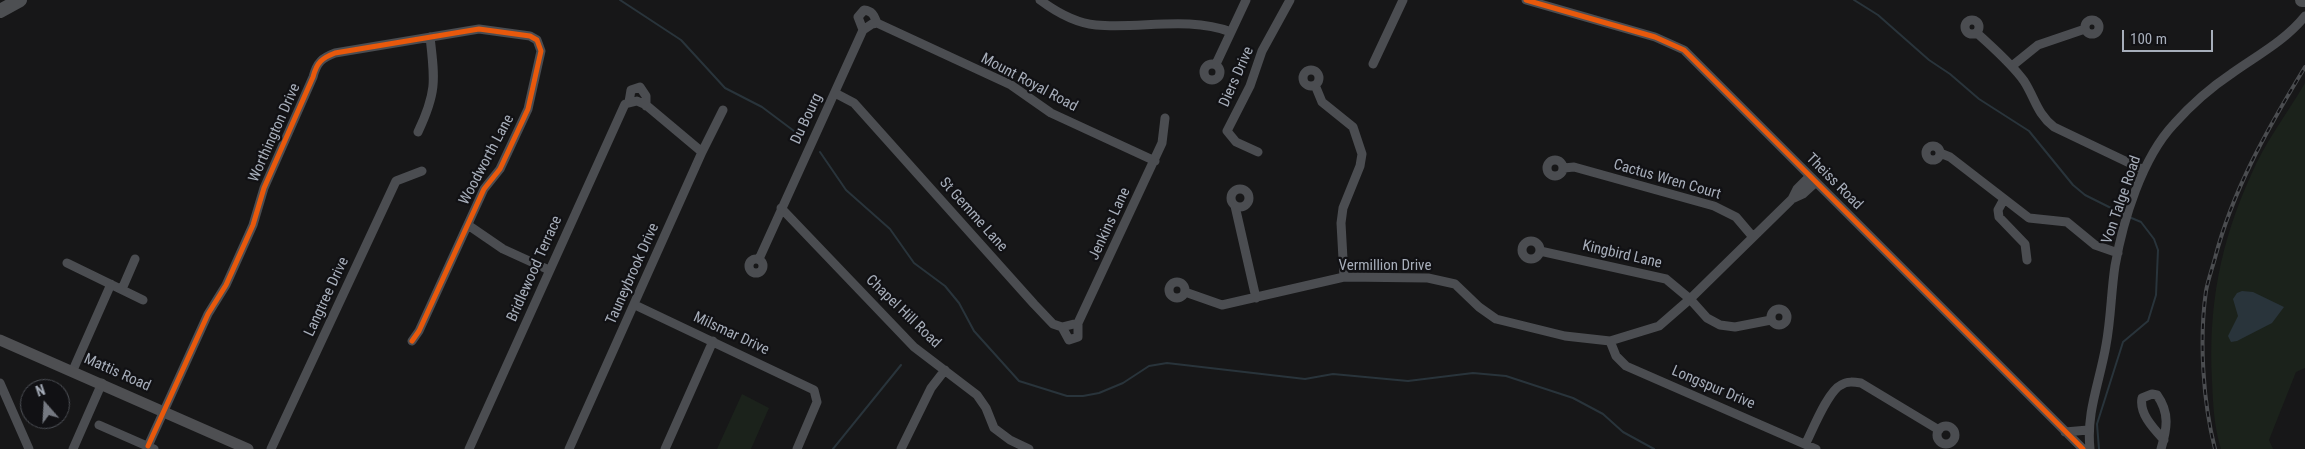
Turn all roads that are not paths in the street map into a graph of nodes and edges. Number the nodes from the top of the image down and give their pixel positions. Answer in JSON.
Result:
{"nodes":[{"id":1,"x":2,"y":0,"type":"edge"},
{"id":2,"x":15,"y":0,"type":"edge"},
{"id":3,"x":20,"y":0,"type":"edge"},
{"id":4,"x":1040,"y":0,"type":"edge"},
{"id":5,"x":1246,"y":0,"type":"edge"},
{"id":6,"x":1290,"y":0,"type":"edge"},
{"id":7,"x":1403,"y":0,"type":"edge"},
{"id":8,"x":1526,"y":0,"type":"edge"},
{"id":9,"x":0,"y":11,"type":"edge"},
{"id":10,"x":2305,"y":16,"type":"edge"},
{"id":11,"x":877,"y":23,"type":"junction"},
{"id":12,"x":863,"y":30,"type":"junction"},
{"id":13,"x":2085,"y":30,"type":"dead end"},
{"id":14,"x":1231,"y":32,"type":"junction"},
{"id":15,"x":1977,"y":33,"type":"dead end"},
{"id":16,"x":430,"y":37,"type":"junction"},
{"id":17,"x":537,"y":40,"type":"joint"},
{"id":18,"x":1216,"y":64,"type":"dead end"},
{"id":19,"x":1373,"y":64,"type":"dead end"},
{"id":20,"x":2012,"y":66,"type":"junction"},
{"id":21,"x":1315,"y":85,"type":"dead end"},
{"id":22,"x":835,"y":93,"type":"junction"},
{"id":23,"x":629,"y":102,"type":"junction"},
{"id":24,"x":646,"y":106,"type":"junction"},
{"id":25,"x":723,"y":110,"type":"dead end"},
{"id":26,"x":1164,"y":118,"type":"dead end"},
{"id":27,"x":418,"y":132,"type":"dead end"},
{"id":28,"x":702,"y":152,"type":"junction"},
{"id":29,"x":1258,"y":152,"type":"dead end"},
{"id":30,"x":1940,"y":154,"type":"dead end"},
{"id":31,"x":1155,"y":161,"type":"junction"},
{"id":32,"x":1564,"y":168,"type":"dead end"},
{"id":33,"x":2144,"y":170,"type":"junction"},
{"id":34,"x":422,"y":171,"type":"dead end"},
{"id":35,"x":1813,"y":179,"type":"junction"},
{"id":36,"x":2004,"y":199,"type":"junction"},
{"id":37,"x":1235,"y":206,"type":"dead end"},
{"id":38,"x":781,"y":208,"type":"junction"},
{"id":39,"x":468,"y":225,"type":"junction"},
{"id":40,"x":1753,"y":236,"type":"junction"},
{"id":41,"x":1540,"y":251,"type":"dead end"},
{"id":42,"x":2118,"y":253,"type":"junction"},
{"id":43,"x":135,"y":259,"type":"dead end"},
{"id":44,"x":758,"y":259,"type":"dead end"},
{"id":45,"x":2027,"y":260,"type":"dead end"},
{"id":46,"x":67,"y":263,"type":"dead end"},
{"id":47,"x":549,"y":270,"type":"junction"},
{"id":48,"x":1344,"y":277,"type":"junction"},
{"id":49,"x":111,"y":284,"type":"junction"},
{"id":50,"x":122,"y":289,"type":"junction"},
{"id":51,"x":1185,"y":292,"type":"dead end"},
{"id":52,"x":1256,"y":298,"type":"junction"},
{"id":53,"x":1690,"y":299,"type":"junction"},
{"id":54,"x":143,"y":300,"type":"dead end"},
{"id":55,"x":635,"y":305,"type":"junction"},
{"id":56,"x":1771,"y":320,"type":"dead end"},
{"id":57,"x":1078,"y":323,"type":"junction"},
{"id":58,"x":1062,"y":327,"type":"junction"},
{"id":59,"x":0,"y":340,"type":"edge"},
{"id":60,"x":1610,"y":340,"type":"junction"},
{"id":61,"x":412,"y":341,"type":"dead end"},
{"id":62,"x":713,"y":341,"type":"junction"},
{"id":63,"x":73,"y":370,"type":"junction"},
{"id":64,"x":944,"y":370,"type":"junction"},
{"id":65,"x":0,"y":383,"type":"edge"},
{"id":66,"x":102,"y":383,"type":"junction"},
{"id":67,"x":165,"y":411,"type":"junction"},
{"id":68,"x":99,"y":425,"type":"dead end"},
{"id":69,"x":1938,"y":430,"type":"dead end"},
{"id":70,"x":2088,"y":430,"type":"junction"},
{"id":71,"x":2066,"y":432,"type":"junction"},
{"id":72,"x":1806,"y":443,"type":"junction"},
{"id":73,"x":2163,"y":444,"type":"edge"},
{"id":74,"x":1018,"y":447,"type":"edge"},
{"id":75,"x":151,"y":448,"type":"edge"},
{"id":76,"x":29,"y":449,"type":"edge"},
{"id":77,"x":73,"y":449,"type":"edge"},
{"id":78,"x":248,"y":449,"type":"edge"},
{"id":79,"x":271,"y":449,"type":"edge"},
{"id":80,"x":469,"y":449,"type":"edge"},
{"id":81,"x":569,"y":449,"type":"edge"},
{"id":82,"x":666,"y":449,"type":"edge"},
{"id":83,"x":797,"y":449,"type":"edge"},
{"id":84,"x":901,"y":449,"type":"edge"},
{"id":85,"x":1029,"y":449,"type":"edge"},
{"id":86,"x":1816,"y":449,"type":"edge"},
{"id":87,"x":2083,"y":449,"type":"edge"},
{"id":88,"x":2090,"y":449,"type":"edge"}],
"edges":[{"from":1,"to":2,"type":"highway"},
{"from":3,"to":9,"type":"highway"},
{"from":4,"to":14,"type":"street"},
{"from":5,"to":14,"type":"street"},
{"from":6,"to":29,"type":"street","name":"Diers Drive"},
{"from":7,"to":19,"type":"street"},
{"from":8,"to":35,"type":"street","name":"Theiss Road"},
{"from":10,"to":33,"type":"street","name":"Von Talge Road"},
{"from":11,"to":12,"type":"street"},
{"from":11,"to":12,"type":"street","name":"Du Bourg"},
{"from":11,"to":31,"type":"street","name":"Mount Royal Road"},
{"from":12,"to":22,"type":"street","name":"Du Bourg"},
{"from":13,"to":20,"type":"street"},
{"from":14,"to":18,"type":"street"},
{"from":15,"to":20,"type":"street"},
{"from":16,"to":17,"type":"street","name":"Worthington Drive"},
{"from":16,"to":27,"type":"street"},
{"from":16,"to":67,"type":"street","name":"Worthington Drive"},
{"from":17,"to":39,"type":"street","name":"Woodworth Lane"},
{"from":20,"to":33,"type":"street"},
{"from":21,"to":48,"type":"street"},
{"from":22,"to":38,"type":"street","name":"Du Bourg"},
{"from":22,"to":58,"type":"street","name":"St Gemme Lane"},
{"from":23,"to":24,"type":"street","name":"Bridlewood Terrace"},
{"from":23,"to":24,"type":"street","name":"Bridlewood Terrace"},
{"from":23,"to":47,"type":"street","name":"Bridlewood Terrace"},
{"from":24,"to":28,"type":"street","name":"Bridlewood Terrace"},
{"from":25,"to":28,"type":"street","name":"Tauneybrook Drive"},
{"from":26,"to":31,"type":"street","name":"Jenkins Lane"},
{"from":28,"to":55,"type":"street","name":"Tauneybrook Drive"},
{"from":30,"to":36,"type":"street"},
{"from":31,"to":57,"type":"street","name":"Jenkins Lane"},
{"from":32,"to":40,"type":"street","name":"Cactus Wren Court"},
{"from":33,"to":42,"type":"street","name":"Von Talge Road"},
{"from":34,"to":79,"type":"street","name":"Langtree Drive"},
{"from":35,"to":40,"type":"street","name":"Vermillion Drive"},
{"from":35,"to":71,"type":"street","name":"Theiss Road"},
{"from":36,"to":42,"type":"street"},
{"from":36,"to":45,"type":"street"},
{"from":37,"to":52,"type":"street"},
{"from":38,"to":44,"type":"street","name":"Du Bourg"},
{"from":38,"to":64,"type":"street","name":"Chapel Hill Road"},
{"from":39,"to":47,"type":"street"},
{"from":39,"to":61,"type":"street","name":"Woodworth Lane"},
{"from":40,"to":53,"type":"street","name":"Vermillion Drive"},
{"from":41,"to":53,"type":"street","name":"Kingbird Lane"},
{"from":42,"to":70,"type":"street","name":"Von Talge Road"},
{"from":43,"to":50,"type":"street"},
{"from":46,"to":49,"type":"street"},
{"from":47,"to":80,"type":"street","name":"Bridlewood Terrace"},
{"from":48,"to":52,"type":"street","name":"Vermillion Drive"},
{"from":48,"to":60,"type":"street","name":"Vermillion Drive"},
{"from":49,"to":50,"type":"street"},
{"from":49,"to":63,"type":"street"},
{"from":50,"to":54,"type":"street"},
{"from":51,"to":52,"type":"street","name":"Vermillion Drive"},
{"from":53,"to":56,"type":"street","name":"Kingbird Lane"},
{"from":53,"to":60,"type":"street","name":"Vermillion Drive"},
{"from":55,"to":62,"type":"street","name":"Milsmar Drive"},
{"from":55,"to":81,"type":"street","name":"Tauneybrook Drive"},
{"from":57,"to":58,"type":"street"},
{"from":57,"to":58,"type":"street","name":"St Gemme Lane"},
{"from":59,"to":63,"type":"main road","name":"Mattis Road"},
{"from":60,"to":72,"type":"street","name":"Longspur Drive"},
{"from":62,"to":82,"type":"street"},
{"from":62,"to":83,"type":"street","name":"Milsmar Drive"},
{"from":63,"to":66,"type":"main road","name":"Mattis Road"},
{"from":64,"to":74,"type":"street","name":"Chapel Hill Road"},
{"from":64,"to":84,"type":"street"},
{"from":65,"to":76,"type":"street"},
{"from":66,"to":67,"type":"main road","name":"Mattis Road"},
{"from":66,"to":77,"type":"street"},
{"from":67,"to":75,"type":"street","name":"Worthington Drive"},
{"from":67,"to":78,"type":"main road","name":"Mattis Road"},
{"from":68,"to":75,"type":"street"},
{"from":69,"to":72,"type":"street"},
{"from":70,"to":71,"type":"street"},
{"from":70,"to":88,"type":"street"},
{"from":71,"to":87,"type":"street","name":"Theiss Road"},
{"from":72,"to":86,"type":"street","name":"Longspur Drive"},
{"from":73,"to":73,"type":"street"},
{"from":74,"to":85,"type":"street","name":"Chapel Hill Road"}]}
